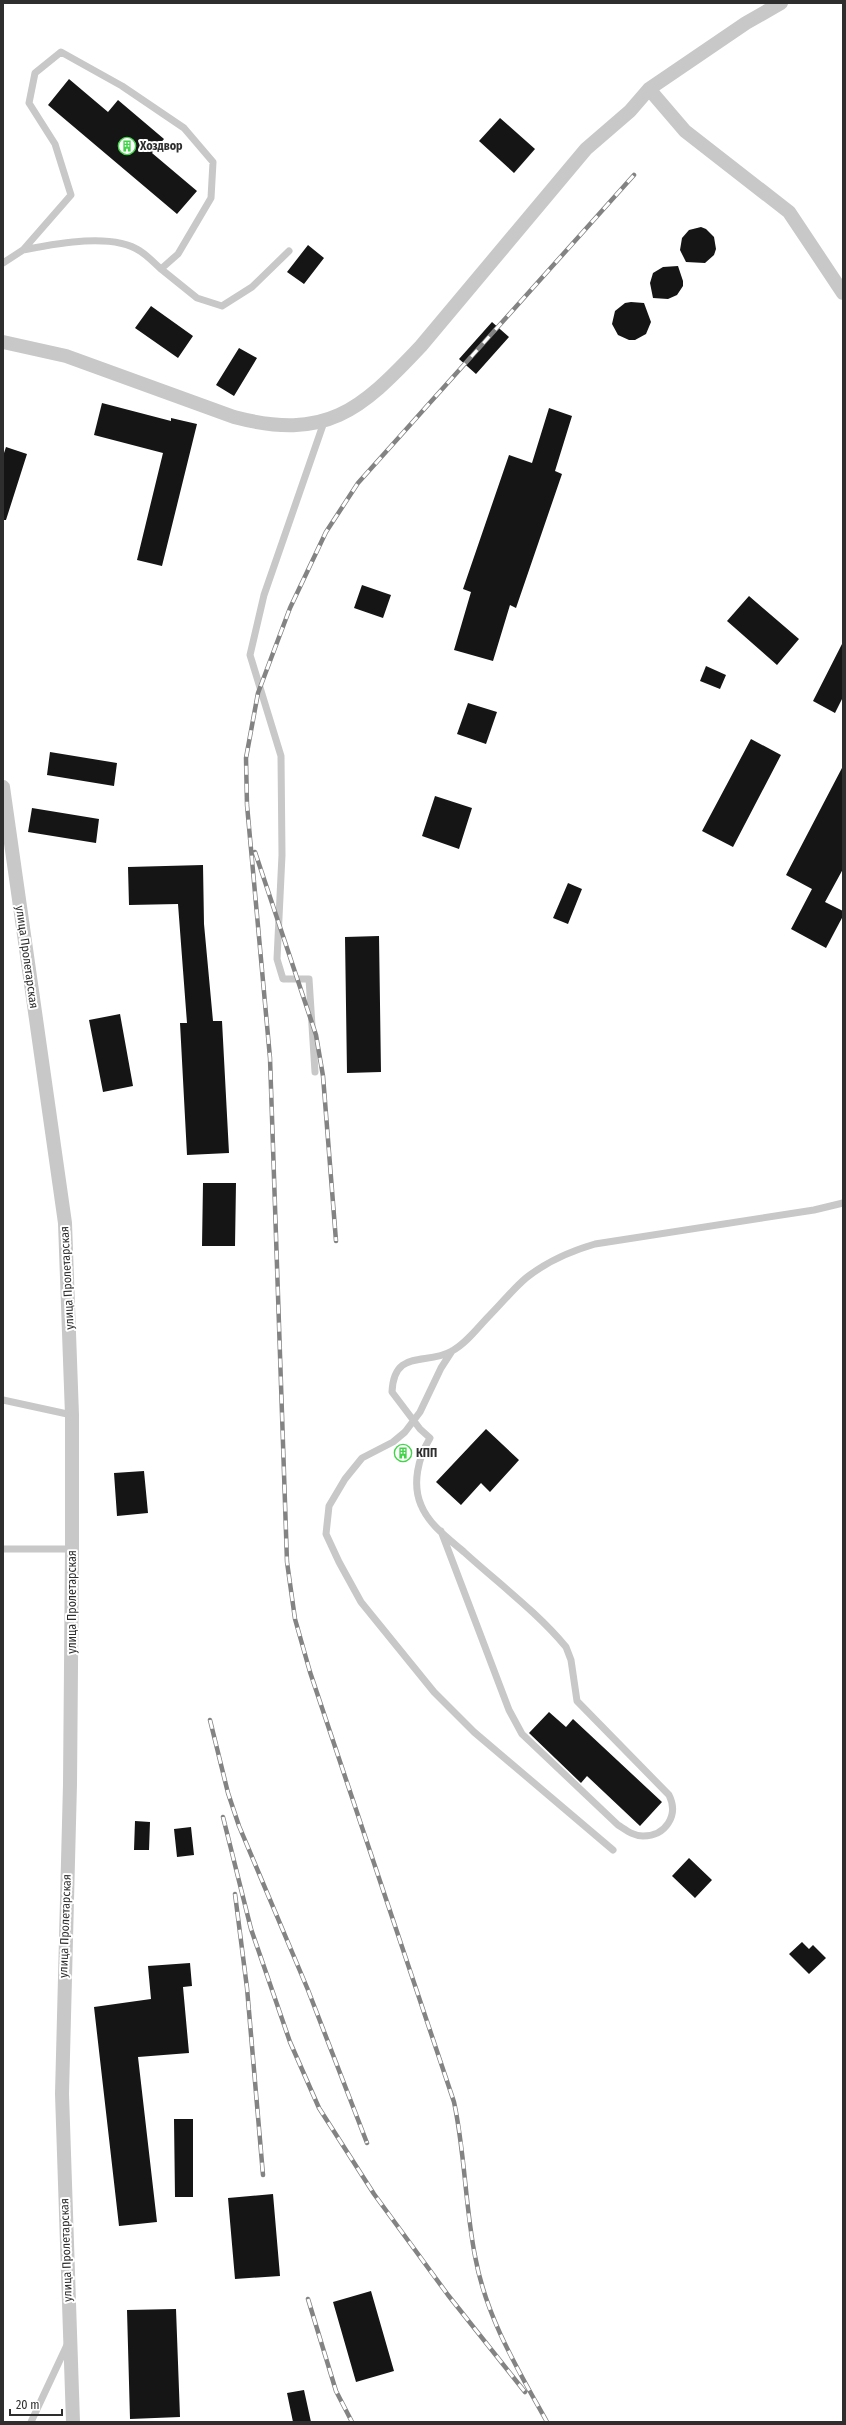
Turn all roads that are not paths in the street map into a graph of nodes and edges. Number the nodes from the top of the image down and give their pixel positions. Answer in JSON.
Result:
{"nodes":[{"id":1,"x":781,"y":3,"type":"edge"},
{"id":2,"x":649,"y":89,"type":"junction"},
{"id":3,"x":23,"y":250,"type":"junction"},
{"id":4,"x":289,"y":251,"type":"dead end"},
{"id":5,"x":3,"y":263,"type":"edge"},
{"id":6,"x":161,"y":269,"type":"junction"},
{"id":7,"x":843,"y":293,"type":"edge"},
{"id":8,"x":3,"y":342,"type":"edge"},
{"id":9,"x":324,"y":422,"type":"junction"},
{"id":10,"x":3,"y":787,"type":"edge"},
{"id":11,"x":315,"y":1072,"type":"dead end"},
{"id":12,"x":843,"y":1203,"type":"edge"},
{"id":13,"x":452,"y":1351,"type":"junction"},
{"id":14,"x":3,"y":1400,"type":"edge"},
{"id":15,"x":72,"y":1415,"type":"junction"},
{"id":16,"x":414,"y":1421,"type":"junction"},
{"id":17,"x":441,"y":1531,"type":"junction"},
{"id":18,"x":3,"y":1549,"type":"edge"},
{"id":19,"x":72,"y":1549,"type":"junction"},
{"id":20,"x":613,"y":1850,"type":"dead end"},
{"id":21,"x":69,"y":2341,"type":"junction"},
{"id":22,"x":31,"y":2422,"type":"edge"},
{"id":23,"x":73,"y":2422,"type":"edge"}],
"edges":[{"from":1,"to":2,"type":"street"},
{"from":2,"to":7,"type":"street"},
{"from":2,"to":9,"type":"street"},
{"from":3,"to":5,"type":"lane"},
{"from":3,"to":6,"type":"lane"},
{"from":3,"to":6,"type":"lane"},
{"from":4,"to":6,"type":"lane"},
{"from":8,"to":9,"type":"street"},
{"from":9,"to":11,"type":"lane"},
{"from":10,"to":15,"type":"street","name":"улица Пролетарская"},
{"from":12,"to":13,"type":"lane"},
{"from":13,"to":16,"type":"lane"},
{"from":13,"to":16,"type":"lane"},
{"from":14,"to":15,"type":"lane"},
{"from":15,"to":19,"type":"street","name":"улица Пролетарская"},
{"from":16,"to":17,"type":"lane"},
{"from":16,"to":20,"type":"lane"},
{"from":17,"to":17,"type":"lane"},
{"from":18,"to":19,"type":"lane"},
{"from":19,"to":21,"type":"street","name":"улица Пролетарская"},
{"from":21,"to":22,"type":"lane"},
{"from":21,"to":23,"type":"street","name":"улица Пролетарская"}]}
